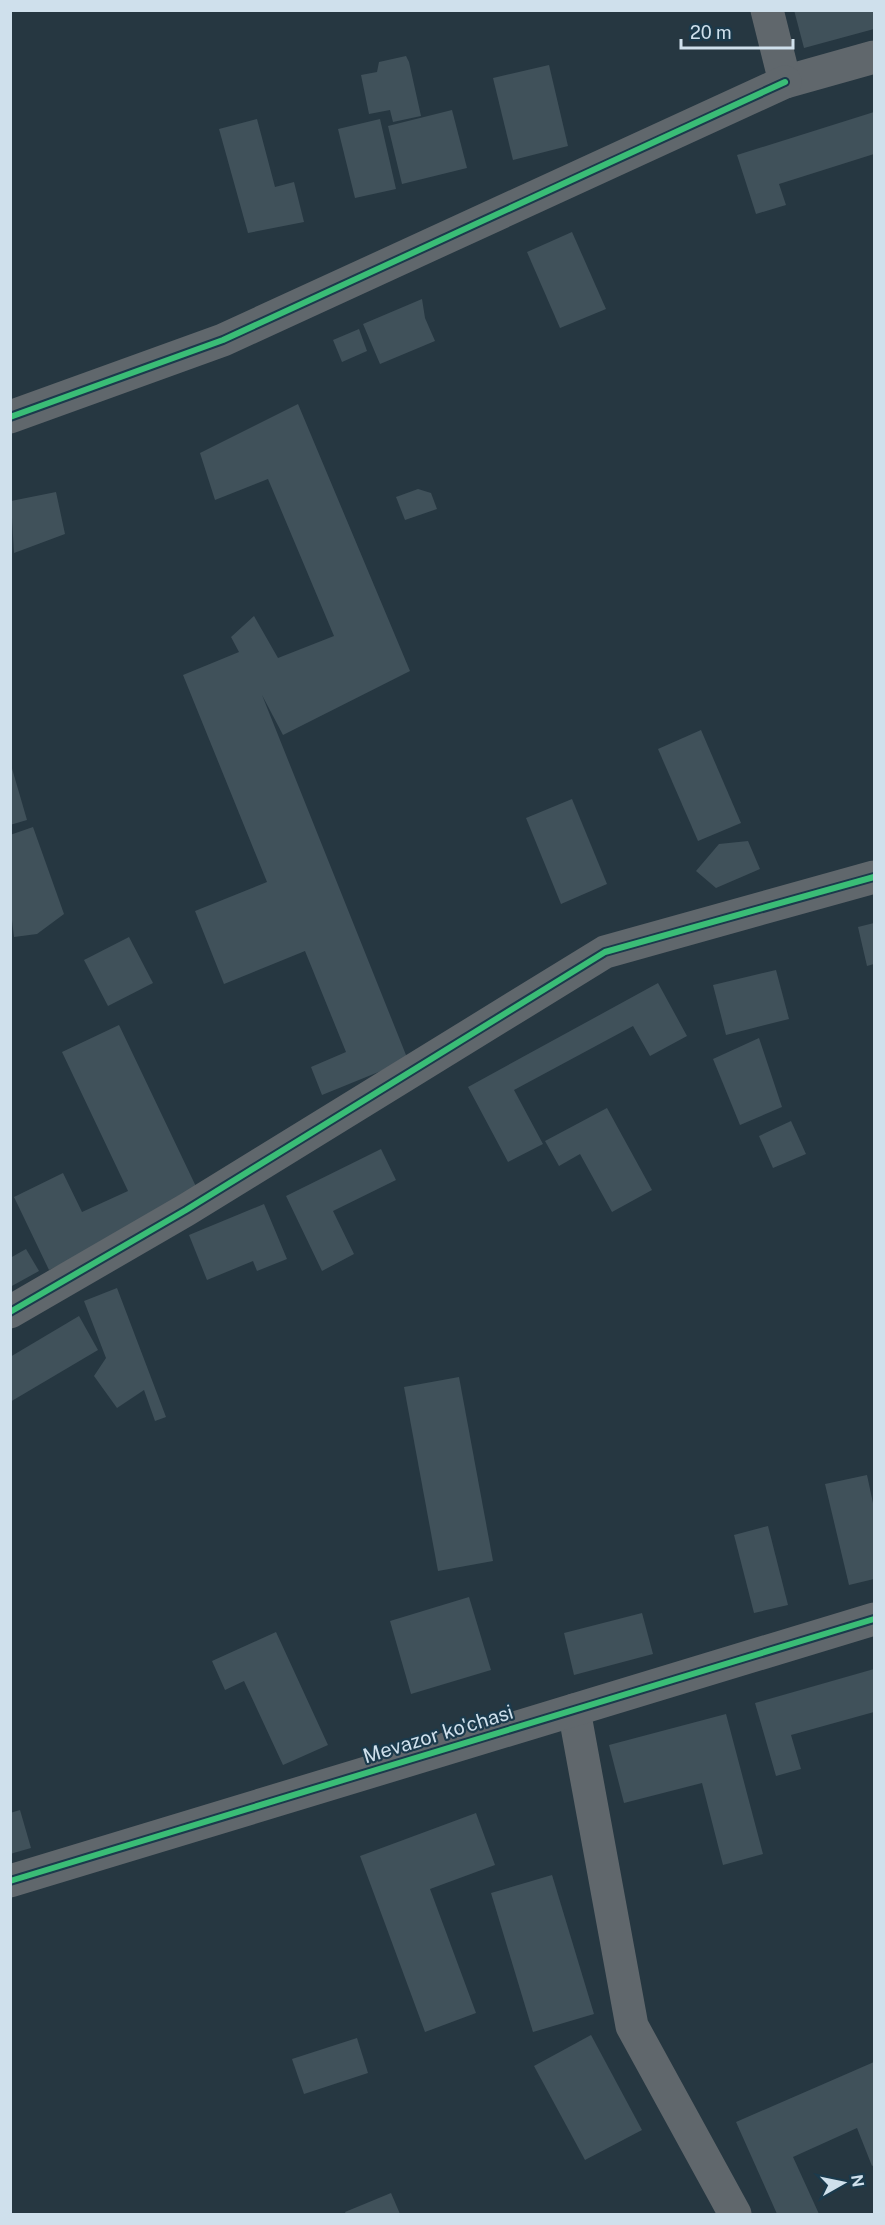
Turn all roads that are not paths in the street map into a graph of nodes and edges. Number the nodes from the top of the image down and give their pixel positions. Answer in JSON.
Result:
{"nodes":[{"id":1,"x":767,"y":10,"type":"edge"},
{"id":2,"x":874,"y":57,"type":"edge"},
{"id":3,"x":785,"y":82,"type":"junction"},
{"id":4,"x":10,"y":417,"type":"edge"},
{"id":5,"x":874,"y":877,"type":"edge"},
{"id":6,"x":10,"y":1312,"type":"edge"},
{"id":7,"x":874,"y":1618,"type":"edge"},
{"id":8,"x":574,"y":1710,"type":"junction"},
{"id":9,"x":10,"y":1881,"type":"edge"},
{"id":10,"x":735,"y":2214,"type":"edge"}],
"edges":[{"from":1,"to":3,"type":"street"},
{"from":2,"to":3,"type":"street"},
{"from":3,"to":4,"type":"street"},
{"from":5,"to":6,"type":"street"},
{"from":7,"to":8,"type":"street","name":"Mevazor ko'chasi"},
{"from":8,"to":9,"type":"street","name":"Mevazor ko'chasi"},
{"from":8,"to":10,"type":"street"}]}
